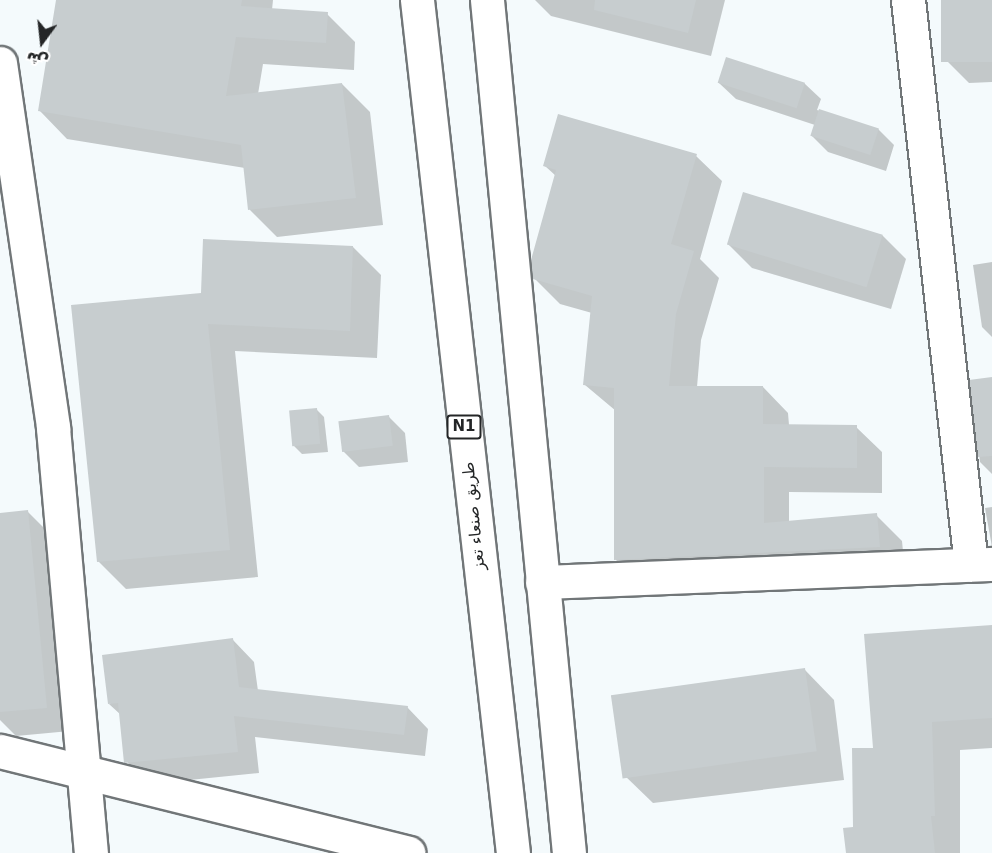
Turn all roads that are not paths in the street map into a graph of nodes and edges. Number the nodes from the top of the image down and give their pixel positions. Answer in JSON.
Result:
{"nodes":[{"id":1,"x":417,"y":0,"type":"edge"},
{"id":2,"x":487,"y":0,"type":"edge"},
{"id":3,"x":908,"y":0,"type":"edge"},
{"id":4,"x":0,"y":63,"type":"edge"},
{"id":5,"x":982,"y":564,"type":"edge"},
{"id":6,"x":542,"y":582,"type":"junction"},
{"id":7,"x":0,"y":751,"type":"edge"},
{"id":8,"x":83,"y":771,"type":"junction"},
{"id":9,"x":91,"y":853,"type":"edge"},
{"id":10,"x":408,"y":853,"type":"edge"},
{"id":11,"x":513,"y":853,"type":"edge"},
{"id":12,"x":569,"y":853,"type":"edge"}],
"edges":[{"from":1,"to":11,"type":"main road","name":"طريق صنعاء تعز","number":"N1"},
{"from":2,"to":6,"type":"main road"},
{"from":3,"to":5,"type":"main road"},
{"from":4,"to":8,"type":"main road"},
{"from":5,"to":6,"type":"main road"},
{"from":6,"to":12,"type":"main road"},
{"from":7,"to":8,"type":"main road"},
{"from":8,"to":9,"type":"main road"},
{"from":8,"to":10,"type":"main road"}]}
